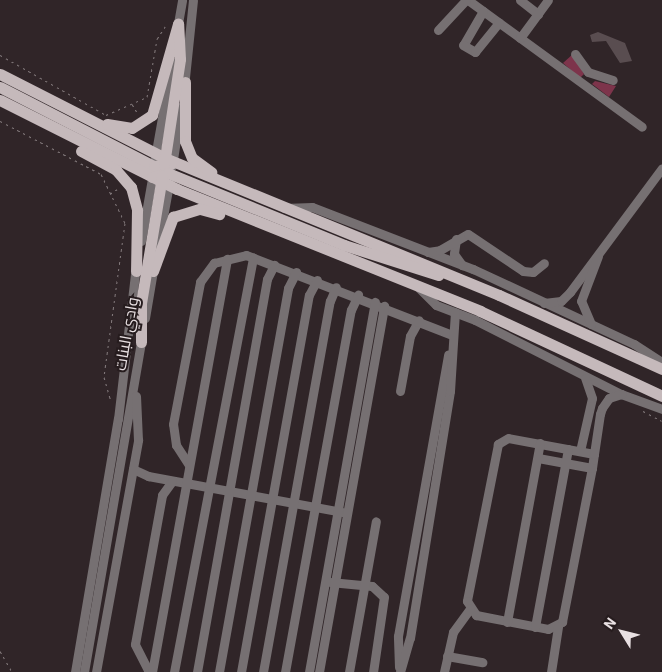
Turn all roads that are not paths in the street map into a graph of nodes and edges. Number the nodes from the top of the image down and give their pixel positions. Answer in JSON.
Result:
{"nodes":[{"id":1,"x":182,"y":0,"type":"edge"},
{"id":2,"x":193,"y":0,"type":"edge"},
{"id":3,"x":467,"y":0,"type":"edge"},
{"id":4,"x":521,"y":0,"type":"edge"},
{"id":5,"x":548,"y":0,"type":"edge"},
{"id":6,"x":483,"y":11,"type":"junction"},
{"id":7,"x":538,"y":14,"type":"junction"},
{"id":8,"x":499,"y":22,"type":"junction"},
{"id":9,"x":178,"y":24,"type":"junction"},
{"id":10,"x":438,"y":30,"type":"dead end"},
{"id":11,"x":520,"y":38,"type":"junction"},
{"id":12,"x":575,"y":54,"type":"dead end"},
{"id":13,"x":0,"y":74,"type":"edge"},
{"id":14,"x":591,"y":74,"type":"junction"},
{"id":15,"x":613,"y":80,"type":"dead end"},
{"id":16,"x":185,"y":82,"type":"junction"},
{"id":17,"x":584,"y":84,"type":"junction"},
{"id":18,"x":0,"y":87,"type":"edge"},
{"id":19,"x":0,"y":100,"type":"edge"},
{"id":20,"x":55,"y":103,"type":"junction"},
{"id":21,"x":0,"y":107,"type":"edge"},
{"id":22,"x":642,"y":127,"type":"dead end"},
{"id":23,"x":662,"y":168,"type":"edge"},
{"id":24,"x":163,"y":170,"type":"junction"},
{"id":25,"x":267,"y":203,"type":"junction"},
{"id":26,"x":281,"y":209,"type":"junction"},
{"id":27,"x":250,"y":220,"type":"junction"},
{"id":28,"x":456,"y":239,"type":"junction"},
{"id":29,"x":599,"y":251,"type":"junction"},
{"id":30,"x":425,"y":252,"type":"junction"},
{"id":31,"x":253,"y":257,"type":"junction"},
{"id":32,"x":227,"y":259,"type":"junction"},
{"id":33,"x":544,"y":263,"type":"dead end"},
{"id":34,"x":274,"y":265,"type":"junction"},
{"id":35,"x":463,"y":266,"type":"junction"},
{"id":36,"x":136,"y":271,"type":"junction"},
{"id":37,"x":153,"y":271,"type":"junction"},
{"id":38,"x":296,"y":272,"type":"junction"},
{"id":39,"x":452,"y":276,"type":"junction"},
{"id":40,"x":317,"y":280,"type":"junction"},
{"id":41,"x":417,"y":286,"type":"junction"},
{"id":42,"x":336,"y":287,"type":"junction"},
{"id":43,"x":358,"y":295,"type":"junction"},
{"id":44,"x":541,"y":302,"type":"junction"},
{"id":45,"x":380,"y":304,"type":"junction"},
{"id":46,"x":454,"y":312,"type":"junction"},
{"id":47,"x":419,"y":320,"type":"junction"},
{"id":48,"x":595,"y":328,"type":"junction"},
{"id":49,"x":450,"y":334,"type":"junction"},
{"id":50,"x":141,"y":342,"type":"junction"},
{"id":51,"x":662,"y":362,"type":"edge"},
{"id":52,"x":136,"y":369,"type":"junction"},
{"id":53,"x":662,"y":369,"type":"edge"},
{"id":54,"x":584,"y":378,"type":"junction"},
{"id":55,"x":400,"y":391,"type":"dead end"},
{"id":56,"x":621,"y":394,"type":"junction"},
{"id":57,"x":662,"y":396,"type":"edge"},
{"id":58,"x":662,"y":409,"type":"edge"},
{"id":59,"x":540,"y":443,"type":"junction"},
{"id":60,"x":568,"y":449,"type":"junction"},
{"id":61,"x":580,"y":451,"type":"junction"},
{"id":62,"x":594,"y":454,"type":"junction"},
{"id":63,"x":538,"y":458,"type":"junction"},
{"id":64,"x":565,"y":463,"type":"junction"},
{"id":65,"x":189,"y":465,"type":"junction"},
{"id":66,"x":592,"y":468,"type":"junction"},
{"id":67,"x":133,"y":469,"type":"junction"},
{"id":68,"x":172,"y":481,"type":"junction"},
{"id":69,"x":186,"y":484,"type":"junction"},
{"id":70,"x":208,"y":488,"type":"junction"},
{"id":71,"x":229,"y":492,"type":"junction"},
{"id":72,"x":250,"y":496,"type":"junction"},
{"id":73,"x":272,"y":500,"type":"junction"},
{"id":74,"x":294,"y":504,"type":"junction"},
{"id":75,"x":315,"y":507,"type":"junction"},
{"id":76,"x":337,"y":512,"type":"junction"},
{"id":77,"x":348,"y":513,"type":"junction"},
{"id":78,"x":376,"y":521,"type":"dead end"},
{"id":79,"x":325,"y":581,"type":"junction"},
{"id":80,"x":335,"y":582,"type":"junction"},
{"id":81,"x":365,"y":585,"type":"junction"},
{"id":82,"x":470,"y":609,"type":"junction"},
{"id":83,"x":507,"y":622,"type":"junction"},
{"id":84,"x":535,"y":627,"type":"junction"},
{"id":85,"x":558,"y":627,"type":"junction"},
{"id":86,"x":447,"y":656,"type":"junction"},
{"id":87,"x":482,"y":662,"type":"dead end"},
{"id":88,"x":97,"y":671,"type":"edge"},
{"id":89,"x":75,"y":672,"type":"edge"},
{"id":90,"x":84,"y":672,"type":"edge"},
{"id":91,"x":150,"y":672,"type":"edge"},
{"id":92,"x":174,"y":672,"type":"edge"},
{"id":93,"x":197,"y":672,"type":"edge"},
{"id":94,"x":219,"y":672,"type":"edge"},
{"id":95,"x":241,"y":672,"type":"edge"},
{"id":96,"x":263,"y":672,"type":"edge"},
{"id":97,"x":285,"y":672,"type":"edge"},
{"id":98,"x":309,"y":672,"type":"edge"},
{"id":99,"x":319,"y":672,"type":"edge"},
{"id":100,"x":349,"y":672,"type":"edge"},
{"id":101,"x":373,"y":672,"type":"edge"},
{"id":102,"x":399,"y":672,"type":"edge"},
{"id":103,"x":444,"y":672,"type":"edge"},
{"id":104,"x":551,"y":672,"type":"edge"}],
"edges":[{"from":1,"to":9,"type":"street"},
{"from":2,"to":16,"type":"street","name":"وادي البنات"},
{"from":3,"to":6,"type":"street"},
{"from":3,"to":10,"type":"street"},
{"from":4,"to":7,"type":"street"},
{"from":5,"to":7,"type":"street"},
{"from":6,"to":8,"type":"street"},
{"from":6,"to":8,"type":"street"},
{"from":7,"to":11,"type":"street"},
{"from":8,"to":11,"type":"street"},
{"from":9,"to":20,"type":"main road"},
{"from":9,"to":24,"type":"main road"},
{"from":11,"to":17,"type":"street"},
{"from":12,"to":14,"type":"street"},
{"from":13,"to":20,"type":"main road"},
{"from":14,"to":15,"type":"street"},
{"from":14,"to":17,"type":"street"},
{"from":16,"to":24,"type":"street","name":"وادي البنات"},
{"from":16,"to":25,"type":"main road"},
{"from":17,"to":22,"type":"street"},
{"from":18,"to":24,"type":"main road"},
{"from":19,"to":24,"type":"main road"},
{"from":20,"to":24,"type":"main road"},
{"from":21,"to":36,"type":"main road"},
{"from":23,"to":29,"type":"street"},
{"from":24,"to":25,"type":"main road"},
{"from":24,"to":27,"type":"main road"},
{"from":24,"to":36,"type":"street","name":"وادي البنات"},
{"from":24,"to":37,"type":"street","name":"وادي البنات"},
{"from":24,"to":39,"type":"main road"},
{"from":24,"to":50,"type":"main road"},
{"from":25,"to":26,"type":"main road"},
{"from":26,"to":30,"type":"street"},
{"from":26,"to":39,"type":"main road"},
{"from":27,"to":37,"type":"main road"},
{"from":27,"to":41,"type":"main road"},
{"from":28,"to":30,"type":"street"},
{"from":28,"to":33,"type":"street"},
{"from":28,"to":35,"type":"street"},
{"from":29,"to":44,"type":"street"},
{"from":29,"to":48,"type":"street"},
{"from":30,"to":35,"type":"street"},
{"from":31,"to":32,"type":"street"},
{"from":31,"to":34,"type":"street"},
{"from":31,"to":70,"type":"street"},
{"from":32,"to":65,"type":"street"},
{"from":32,"to":65,"type":"street"},
{"from":34,"to":38,"type":"street"},
{"from":34,"to":71,"type":"street"},
{"from":35,"to":44,"type":"street"},
{"from":36,"to":89,"type":"street","name":"وادي البنات"},
{"from":37,"to":50,"type":"street","name":"وادي البنات"},
{"from":38,"to":40,"type":"street"},
{"from":38,"to":72,"type":"street"},
{"from":39,"to":53,"type":"main road"},
{"from":40,"to":42,"type":"street"},
{"from":40,"to":73,"type":"street"},
{"from":41,"to":46,"type":"street"},
{"from":41,"to":57,"type":"main road"},
{"from":42,"to":43,"type":"street"},
{"from":42,"to":74,"type":"street"},
{"from":43,"to":45,"type":"street"},
{"from":43,"to":75,"type":"street"},
{"from":44,"to":48,"type":"street"},
{"from":45,"to":47,"type":"street"},
{"from":45,"to":76,"type":"street"},
{"from":45,"to":77,"type":"street"},
{"from":46,"to":49,"type":"street"},
{"from":46,"to":54,"type":"street"},
{"from":47,"to":49,"type":"street"},
{"from":47,"to":55,"type":"street"},
{"from":48,"to":51,"type":"street"},
{"from":49,"to":102,"type":"street"},
{"from":50,"to":52,"type":"street","name":"وادي البنات"},
{"from":52,"to":67,"type":"street"},
{"from":52,"to":90,"type":"street","name":"وادي البنات"},
{"from":54,"to":56,"type":"street"},
{"from":54,"to":61,"type":"street"},
{"from":56,"to":58,"type":"street"},
{"from":56,"to":62,"type":"street"},
{"from":59,"to":60,"type":"street"},
{"from":59,"to":63,"type":"street"},
{"from":59,"to":82,"type":"street"},
{"from":60,"to":61,"type":"street"},
{"from":60,"to":64,"type":"street"},
{"from":61,"to":62,"type":"street"},
{"from":62,"to":66,"type":"street"},
{"from":63,"to":64,"type":"street"},
{"from":63,"to":83,"type":"street"},
{"from":64,"to":66,"type":"street"},
{"from":64,"to":84,"type":"street"},
{"from":65,"to":69,"type":"street"},
{"from":66,"to":85,"type":"street"},
{"from":67,"to":68,"type":"street"},
{"from":67,"to":88,"type":"street"},
{"from":68,"to":69,"type":"street"},
{"from":68,"to":91,"type":"street"},
{"from":69,"to":70,"type":"street"},
{"from":69,"to":91,"type":"street"},
{"from":70,"to":71,"type":"street"},
{"from":70,"to":92,"type":"street"},
{"from":71,"to":72,"type":"street"},
{"from":71,"to":93,"type":"street"},
{"from":72,"to":73,"type":"street"},
{"from":72,"to":94,"type":"street"},
{"from":73,"to":74,"type":"street"},
{"from":73,"to":95,"type":"street"},
{"from":74,"to":75,"type":"street"},
{"from":74,"to":96,"type":"street"},
{"from":75,"to":76,"type":"street"},
{"from":75,"to":97,"type":"street"},
{"from":76,"to":77,"type":"street"},
{"from":76,"to":79,"type":"street"},
{"from":77,"to":80,"type":"street"},
{"from":78,"to":81,"type":"street"},
{"from":79,"to":80,"type":"street"},
{"from":79,"to":98,"type":"street"},
{"from":80,"to":81,"type":"street"},
{"from":80,"to":99,"type":"street"},
{"from":81,"to":100,"type":"street"},
{"from":81,"to":101,"type":"street"},
{"from":82,"to":83,"type":"street"},
{"from":82,"to":86,"type":"street"},
{"from":83,"to":84,"type":"street"},
{"from":84,"to":85,"type":"street"},
{"from":85,"to":104,"type":"street"},
{"from":86,"to":87,"type":"street"},
{"from":86,"to":103,"type":"street"}]}
